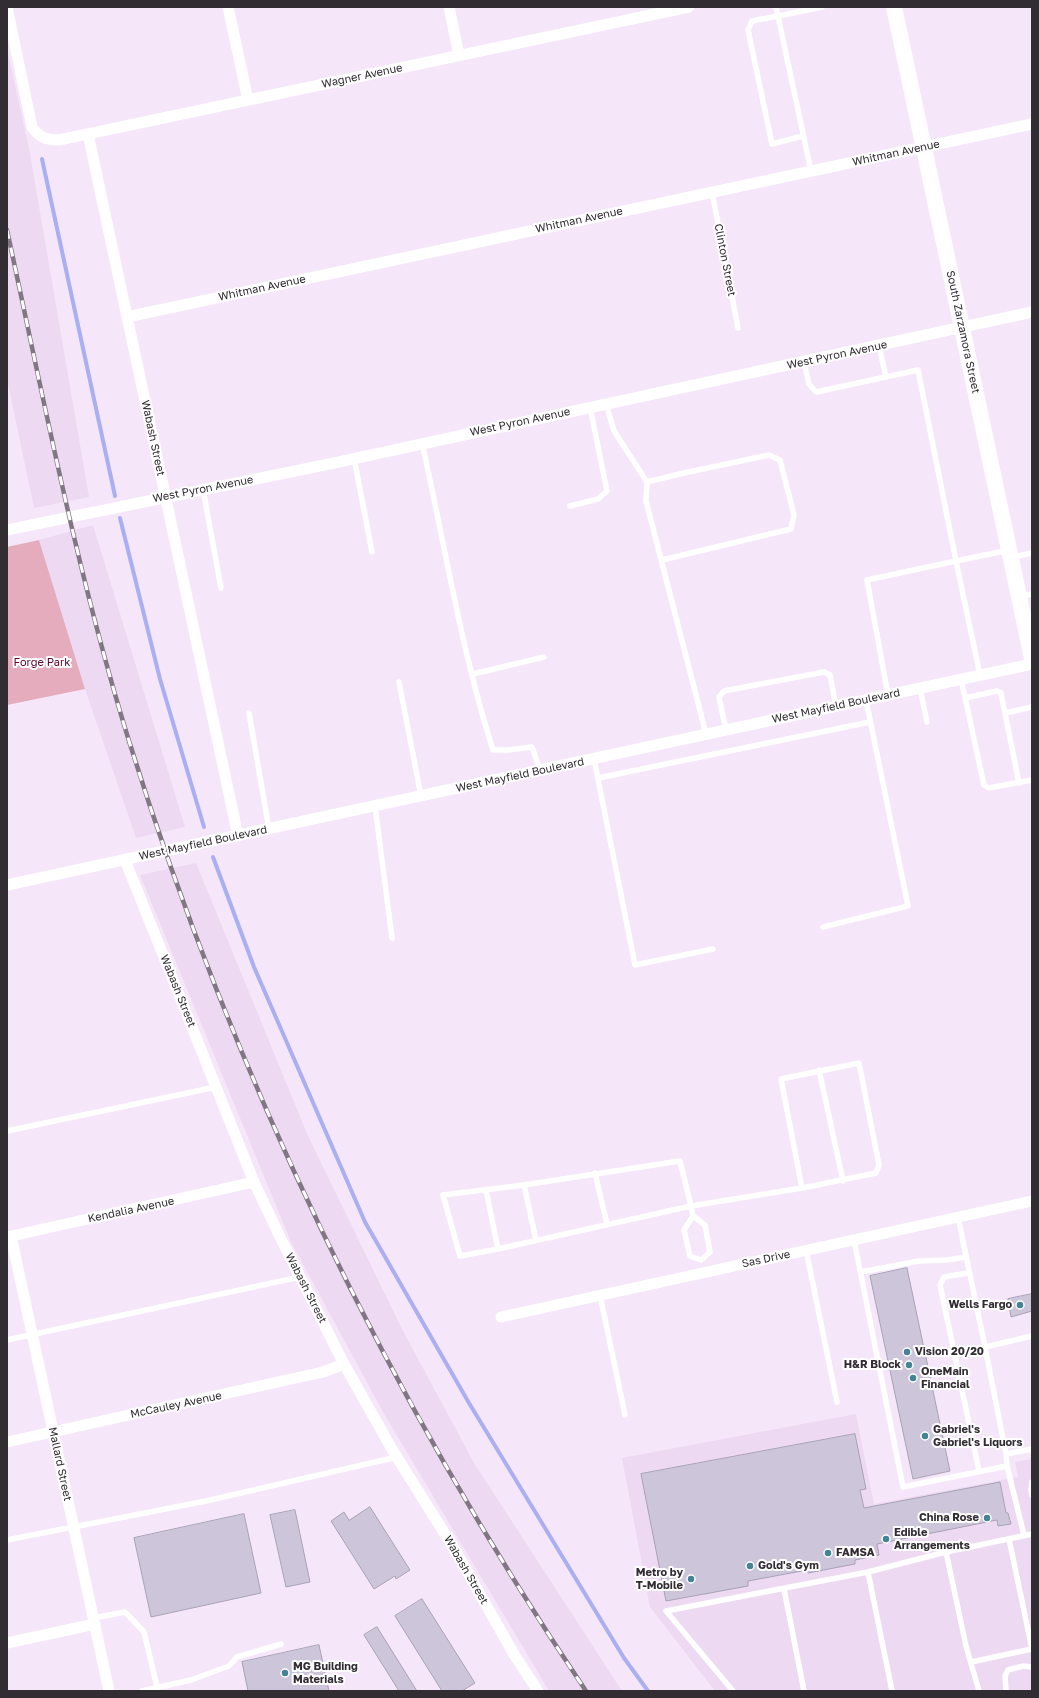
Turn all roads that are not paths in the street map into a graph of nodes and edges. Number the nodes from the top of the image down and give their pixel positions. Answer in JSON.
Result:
{"nodes":[{"id":1,"x":7,"y":7,"type":"edge"},
{"id":2,"x":228,"y":7,"type":"edge"},
{"id":3,"x":449,"y":7,"type":"edge"},
{"id":4,"x":689,"y":7,"type":"edge"},
{"id":5,"x":776,"y":7,"type":"edge"},
{"id":6,"x":822,"y":7,"type":"edge"},
{"id":7,"x":894,"y":7,"type":"edge"},
{"id":8,"x":672,"y":9,"type":"edge"},
{"id":9,"x":778,"y":16,"type":"junction"},
{"id":10,"x":459,"y":55,"type":"junction"},
{"id":11,"x":248,"y":100,"type":"junction"},
{"id":12,"x":1032,"y":124,"type":"edge"},
{"id":13,"x":88,"y":134,"type":"junction"},
{"id":14,"x":803,"y":136,"type":"junction"},
{"id":15,"x":925,"y":147,"type":"junction"},
{"id":16,"x":810,"y":171,"type":"junction"},
{"id":17,"x":712,"y":192,"type":"junction"},
{"id":18,"x":1032,"y":312,"type":"edge"},
{"id":19,"x":127,"y":317,"type":"junction"},
{"id":20,"x":738,"y":328,"type":"dead end"},
{"id":21,"x":962,"y":328,"type":"junction"},
{"id":22,"x":879,"y":346,"type":"junction"},
{"id":23,"x":804,"y":362,"type":"junction"},
{"id":24,"x":886,"y":376,"type":"junction"},
{"id":25,"x":606,"y":404,"type":"junction"},
{"id":26,"x":590,"y":407,"type":"junction"},
{"id":27,"x":422,"y":443,"type":"junction"},
{"id":28,"x":354,"y":458,"type":"junction"},
{"id":29,"x":647,"y":482,"type":"junction"},
{"id":30,"x":203,"y":489,"type":"junction"},
{"id":31,"x":165,"y":496,"type":"junction"},
{"id":32,"x":570,"y":506,"type":"dead end"},
{"id":33,"x":7,"y":530,"type":"edge"},
{"id":34,"x":372,"y":552,"type":"dead end"},
{"id":35,"x":1032,"y":553,"type":"edge"},
{"id":36,"x":1010,"y":554,"type":"junction"},
{"id":37,"x":662,"y":560,"type":"junction"},
{"id":38,"x":956,"y":561,"type":"junction"},
{"id":39,"x":221,"y":588,"type":"dead end"},
{"id":40,"x":1026,"y":596,"type":"edge"},
{"id":41,"x":544,"y":657,"type":"dead end"},
{"id":42,"x":1032,"y":658,"type":"edge"},
{"id":43,"x":1032,"y":664,"type":"edge"},
{"id":44,"x":472,"y":674,"type":"junction"},
{"id":45,"x":980,"y":675,"type":"junction"},
{"id":46,"x":961,"y":679,"type":"junction"},
{"id":47,"x":399,"y":682,"type":"dead end"},
{"id":48,"x":920,"y":688,"type":"junction"},
{"id":49,"x":888,"y":695,"type":"junction"},
{"id":50,"x":965,"y":698,"type":"junction"},
{"id":51,"x":866,"y":700,"type":"junction"},
{"id":52,"x":836,"y":706,"type":"junction"},
{"id":53,"x":1032,"y":707,"type":"edge"},
{"id":54,"x":249,"y":713,"type":"dead end"},
{"id":55,"x":1005,"y":713,"type":"junction"},
{"id":56,"x":870,"y":722,"type":"junction"},
{"id":57,"x":927,"y":722,"type":"dead end"},
{"id":58,"x":726,"y":730,"type":"junction"},
{"id":59,"x":706,"y":734,"type":"junction"},
{"id":60,"x":594,"y":758,"type":"junction"},
{"id":61,"x":540,"y":770,"type":"junction"},
{"id":62,"x":598,"y":778,"type":"junction"},
{"id":63,"x":1032,"y":780,"type":"edge"},
{"id":64,"x":1019,"y":782,"type":"junction"},
{"id":65,"x":421,"y":796,"type":"junction"},
{"id":66,"x":375,"y":806,"type":"junction"},
{"id":67,"x":269,"y":829,"type":"junction"},
{"id":68,"x":238,"y":836,"type":"junction"},
{"id":69,"x":125,"y":860,"type":"junction"},
{"id":70,"x":7,"y":885,"type":"edge"},
{"id":71,"x":823,"y":927,"type":"dead end"},
{"id":72,"x":392,"y":938,"type":"dead end"},
{"id":73,"x":713,"y":949,"type":"dead end"},
{"id":74,"x":819,"y":1070,"type":"junction"},
{"id":75,"x":216,"y":1087,"type":"junction"},
{"id":76,"x":7,"y":1131,"type":"edge"},
{"id":77,"x":596,"y":1173,"type":"junction"},
{"id":78,"x":843,"y":1181,"type":"junction"},
{"id":79,"x":254,"y":1182,"type":"junction"},
{"id":80,"x":524,"y":1185,"type":"junction"},
{"id":81,"x":802,"y":1188,"type":"junction"},
{"id":82,"x":486,"y":1190,"type":"junction"},
{"id":83,"x":1032,"y":1201,"type":"edge"},
{"id":84,"x":691,"y":1206,"type":"junction"},
{"id":85,"x":693,"y":1216,"type":"junction"},
{"id":86,"x":958,"y":1217,"type":"junction"},
{"id":87,"x":607,"y":1224,"type":"junction"},
{"id":88,"x":9,"y":1237,"type":"edge"},
{"id":89,"x":536,"y":1240,"type":"junction"},
{"id":90,"x":854,"y":1240,"type":"junction"},
{"id":91,"x":498,"y":1249,"type":"junction"},
{"id":92,"x":806,"y":1250,"type":"junction"},
{"id":93,"x":965,"y":1257,"type":"junction"},
{"id":94,"x":701,"y":1260,"type":"junction"},
{"id":95,"x":860,"y":1272,"type":"junction"},
{"id":96,"x":703,"y":1273,"type":"junction"},
{"id":97,"x":968,"y":1273,"type":"junction"},
{"id":98,"x":300,"y":1276,"type":"junction"},
{"id":99,"x":600,"y":1295,"type":"junction"},
{"id":100,"x":501,"y":1317,"type":"dead end"},
{"id":101,"x":33,"y":1335,"type":"junction"},
{"id":102,"x":1032,"y":1336,"type":"edge"},
{"id":103,"x":7,"y":1340,"type":"edge"},
{"id":104,"x":985,"y":1347,"type":"junction"},
{"id":105,"x":954,"y":1354,"type":"junction"},
{"id":106,"x":344,"y":1364,"type":"junction"},
{"id":107,"x":837,"y":1402,"type":"dead end"},
{"id":108,"x":625,"y":1415,"type":"dead end"},
{"id":109,"x":54,"y":1432,"type":"junction"},
{"id":110,"x":7,"y":1442,"type":"edge"},
{"id":111,"x":1032,"y":1448,"type":"edge"},
{"id":112,"x":1006,"y":1454,"type":"junction"},
{"id":113,"x":397,"y":1457,"type":"junction"},
{"id":114,"x":1007,"y":1466,"type":"junction"},
{"id":115,"x":979,"y":1472,"type":"junction"},
{"id":116,"x":1032,"y":1482,"type":"edge"},
{"id":117,"x":1032,"y":1495,"type":"edge"},
{"id":118,"x":74,"y":1526,"type":"junction"},
{"id":119,"x":1032,"y":1534,"type":"edge"},
{"id":120,"x":1024,"y":1535,"type":"junction"},
{"id":121,"x":1009,"y":1538,"type":"junction"},
{"id":122,"x":7,"y":1540,"type":"edge"},
{"id":123,"x":946,"y":1552,"type":"junction"},
{"id":124,"x":868,"y":1572,"type":"junction"},
{"id":125,"x":784,"y":1589,"type":"junction"},
{"id":126,"x":94,"y":1621,"type":"junction"},
{"id":127,"x":7,"y":1643,"type":"edge"},
{"id":128,"x":281,"y":1644,"type":"dead end"},
{"id":129,"x":1032,"y":1649,"type":"edge"},
{"id":130,"x":971,"y":1662,"type":"junction"},
{"id":131,"x":1032,"y":1667,"type":"edge"},
{"id":132,"x":158,"y":1689,"type":"edge"},
{"id":133,"x":109,"y":1691,"type":"edge"},
{"id":134,"x":142,"y":1691,"type":"edge"},
{"id":135,"x":538,"y":1691,"type":"edge"},
{"id":136,"x":733,"y":1691,"type":"edge"},
{"id":137,"x":804,"y":1691,"type":"edge"},
{"id":138,"x":892,"y":1691,"type":"edge"},
{"id":139,"x":979,"y":1691,"type":"edge"},
{"id":140,"x":1006,"y":1691,"type":"edge"}],
"edges":[{"from":1,"to":13,"type":"street","name":"Wagner Avenue"},
{"from":2,"to":11,"type":"street"},
{"from":3,"to":10,"type":"street"},
{"from":4,"to":8,"type":"street","name":"Wagner Avenue"},
{"from":5,"to":9,"type":"lane"},
{"from":6,"to":9,"type":"lane"},
{"from":7,"to":15,"type":"main road","name":"South Zarzamora Street"},
{"from":8,"to":10,"type":"street","name":"Wagner Avenue"},
{"from":9,"to":14,"type":"lane"},
{"from":9,"to":14,"type":"lane"},
{"from":10,"to":11,"type":"street","name":"Wagner Avenue"},
{"from":11,"to":13,"type":"street","name":"Wagner Avenue"},
{"from":12,"to":15,"type":"street","name":"Whitman Avenue"},
{"from":13,"to":19,"type":"street","name":"Wabash Street"},
{"from":14,"to":16,"type":"lane"},
{"from":15,"to":16,"type":"street","name":"Whitman Avenue"},
{"from":15,"to":21,"type":"main road","name":"South Zarzamora Street"},
{"from":16,"to":17,"type":"street","name":"Whitman Avenue"},
{"from":17,"to":19,"type":"street","name":"Whitman Avenue"},
{"from":17,"to":20,"type":"lane","name":"Clinton Street"},
{"from":18,"to":21,"type":"street","name":"West Pyron Avenue"},
{"from":19,"to":31,"type":"street","name":"Wabash Street"},
{"from":21,"to":22,"type":"street","name":"West Pyron Avenue"},
{"from":21,"to":36,"type":"main road","name":"South Zarzamora Street"},
{"from":22,"to":23,"type":"street","name":"West Pyron Avenue"},
{"from":22,"to":24,"type":"lane"},
{"from":23,"to":24,"type":"lane"},
{"from":23,"to":25,"type":"street","name":"West Pyron Avenue"},
{"from":24,"to":38,"type":"lane"},
{"from":25,"to":26,"type":"street","name":"West Pyron Avenue"},
{"from":25,"to":29,"type":"lane"},
{"from":26,"to":27,"type":"street","name":"West Pyron Avenue"},
{"from":26,"to":32,"type":"lane"},
{"from":27,"to":28,"type":"street","name":"West Pyron Avenue"},
{"from":27,"to":44,"type":"lane"},
{"from":28,"to":30,"type":"street","name":"West Pyron Avenue"},
{"from":28,"to":34,"type":"lane"},
{"from":29,"to":37,"type":"lane"},
{"from":29,"to":37,"type":"lane"},
{"from":30,"to":31,"type":"street","name":"West Pyron Avenue"},
{"from":30,"to":39,"type":"lane"},
{"from":31,"to":33,"type":"street","name":"West Pyron Avenue"},
{"from":31,"to":68,"type":"street","name":"Wabash Street"},
{"from":35,"to":36,"type":"lane"},
{"from":36,"to":38,"type":"lane"},
{"from":36,"to":40,"type":"main road","name":"South Zarzamora Street"},
{"from":37,"to":59,"type":"lane"},
{"from":38,"to":45,"type":"lane"},
{"from":38,"to":49,"type":"lane"},
{"from":40,"to":42,"type":"main road","name":"South Zarzamora Street"},
{"from":41,"to":44,"type":"lane"},
{"from":43,"to":45,"type":"street","name":"West Mayfield Boulevard"},
{"from":44,"to":61,"type":"lane"},
{"from":45,"to":46,"type":"street","name":"West Mayfield Boulevard"},
{"from":46,"to":48,"type":"street","name":"West Mayfield Boulevard"},
{"from":46,"to":50,"type":"lane"},
{"from":47,"to":65,"type":"lane"},
{"from":48,"to":49,"type":"street","name":"West Mayfield Boulevard"},
{"from":48,"to":57,"type":"lane"},
{"from":49,"to":51,"type":"street","name":"West Mayfield Boulevard"},
{"from":50,"to":55,"type":"lane"},
{"from":50,"to":64,"type":"lane"},
{"from":51,"to":52,"type":"street","name":"West Mayfield Boulevard"},
{"from":51,"to":56,"type":"lane"},
{"from":52,"to":58,"type":"street","name":"West Mayfield Boulevard"},
{"from":52,"to":58,"type":"lane"},
{"from":53,"to":55,"type":"lane"},
{"from":54,"to":67,"type":"lane"},
{"from":55,"to":64,"type":"lane"},
{"from":56,"to":62,"type":"lane"},
{"from":56,"to":71,"type":"lane"},
{"from":58,"to":59,"type":"street","name":"West Mayfield Boulevard"},
{"from":59,"to":60,"type":"street","name":"West Mayfield Boulevard"},
{"from":60,"to":61,"type":"street","name":"West Mayfield Boulevard"},
{"from":60,"to":62,"type":"lane"},
{"from":61,"to":65,"type":"street","name":"West Mayfield Boulevard"},
{"from":62,"to":73,"type":"lane"},
{"from":63,"to":64,"type":"lane"},
{"from":65,"to":66,"type":"street","name":"West Mayfield Boulevard"},
{"from":66,"to":67,"type":"street","name":"West Mayfield Boulevard"},
{"from":66,"to":72,"type":"lane"},
{"from":67,"to":68,"type":"street","name":"West Mayfield Boulevard"},
{"from":68,"to":69,"type":"street","name":"West Mayfield Boulevard"},
{"from":69,"to":70,"type":"street","name":"West Mayfield Boulevard"},
{"from":69,"to":75,"type":"street","name":"Wabash Street"},
{"from":74,"to":78,"type":"lane"},
{"from":74,"to":78,"type":"lane"},
{"from":74,"to":81,"type":"lane"},
{"from":75,"to":76,"type":"lane"},
{"from":75,"to":79,"type":"street","name":"Wabash Street"},
{"from":77,"to":80,"type":"lane"},
{"from":77,"to":84,"type":"lane"},
{"from":77,"to":87,"type":"lane"},
{"from":78,"to":81,"type":"lane"},
{"from":79,"to":88,"type":"street","name":"Kendalia Avenue"},
{"from":79,"to":98,"type":"street","name":"Wabash Street"},
{"from":80,"to":82,"type":"lane"},
{"from":80,"to":89,"type":"lane"},
{"from":81,"to":84,"type":"lane"},
{"from":82,"to":91,"type":"lane"},
{"from":82,"to":91,"type":"lane"},
{"from":83,"to":86,"type":"street","name":"Sas Drive"},
{"from":84,"to":85,"type":"lane"},
{"from":84,"to":87,"type":"lane"},
{"from":85,"to":94,"type":"lane"},
{"from":85,"to":94,"type":"lane"},
{"from":86,"to":90,"type":"street","name":"Sas Drive"},
{"from":86,"to":93,"type":"lane"},
{"from":87,"to":89,"type":"lane"},
{"from":88,"to":101,"type":"street","name":"Mallard Street"},
{"from":89,"to":91,"type":"lane"},
{"from":90,"to":92,"type":"street","name":"Sas Drive"},
{"from":90,"to":95,"type":"lane"},
{"from":92,"to":96,"type":"street","name":"Sas Drive"},
{"from":92,"to":107,"type":"lane"},
{"from":93,"to":95,"type":"lane"},
{"from":93,"to":97,"type":"lane"},
{"from":94,"to":96,"type":"lane"},
{"from":95,"to":115,"type":"lane"},
{"from":96,"to":99,"type":"street","name":"Sas Drive"},
{"from":97,"to":104,"type":"lane"},
{"from":97,"to":105,"type":"lane"},
{"from":98,"to":101,"type":"lane"},
{"from":98,"to":106,"type":"street","name":"Wabash Street"},
{"from":99,"to":100,"type":"street","name":"Sas Drive"},
{"from":99,"to":108,"type":"lane"},
{"from":101,"to":103,"type":"lane"},
{"from":101,"to":109,"type":"street","name":"Mallard Street"},
{"from":102,"to":104,"type":"lane"},
{"from":104,"to":105,"type":"lane"},
{"from":104,"to":112,"type":"lane"},
{"from":105,"to":115,"type":"lane"},
{"from":106,"to":109,"type":"street","name":"McCauley Avenue"},
{"from":106,"to":113,"type":"street","name":"Wabash Street"},
{"from":109,"to":110,"type":"street","name":"McCauley Avenue"},
{"from":109,"to":118,"type":"street","name":"Mallard Street"},
{"from":111,"to":112,"type":"lane"},
{"from":112,"to":114,"type":"lane"},
{"from":113,"to":118,"type":"lane"},
{"from":113,"to":135,"type":"street","name":"Wabash Street"},
{"from":114,"to":115,"type":"lane"},
{"from":114,"to":120,"type":"lane"},
{"from":116,"to":117,"type":"lane"},
{"from":118,"to":122,"type":"lane"},
{"from":118,"to":126,"type":"street","name":"Mallard Street"},
{"from":119,"to":120,"type":"lane"},
{"from":120,"to":121,"type":"lane"},
{"from":121,"to":123,"type":"lane"},
{"from":121,"to":129,"type":"lane"},
{"from":123,"to":124,"type":"lane"},
{"from":123,"to":130,"type":"lane"},
{"from":124,"to":125,"type":"lane"},
{"from":124,"to":138,"type":"lane"},
{"from":125,"to":136,"type":"lane"},
{"from":125,"to":137,"type":"lane"},
{"from":126,"to":127,"type":"street"},
{"from":126,"to":132,"type":"lane"},
{"from":126,"to":133,"type":"street","name":"Mallard Street"},
{"from":128,"to":132,"type":"lane"},
{"from":129,"to":130,"type":"lane"},
{"from":130,"to":139,"type":"lane"},
{"from":131,"to":140,"type":"lane"},
{"from":132,"to":134,"type":"lane"}]}
